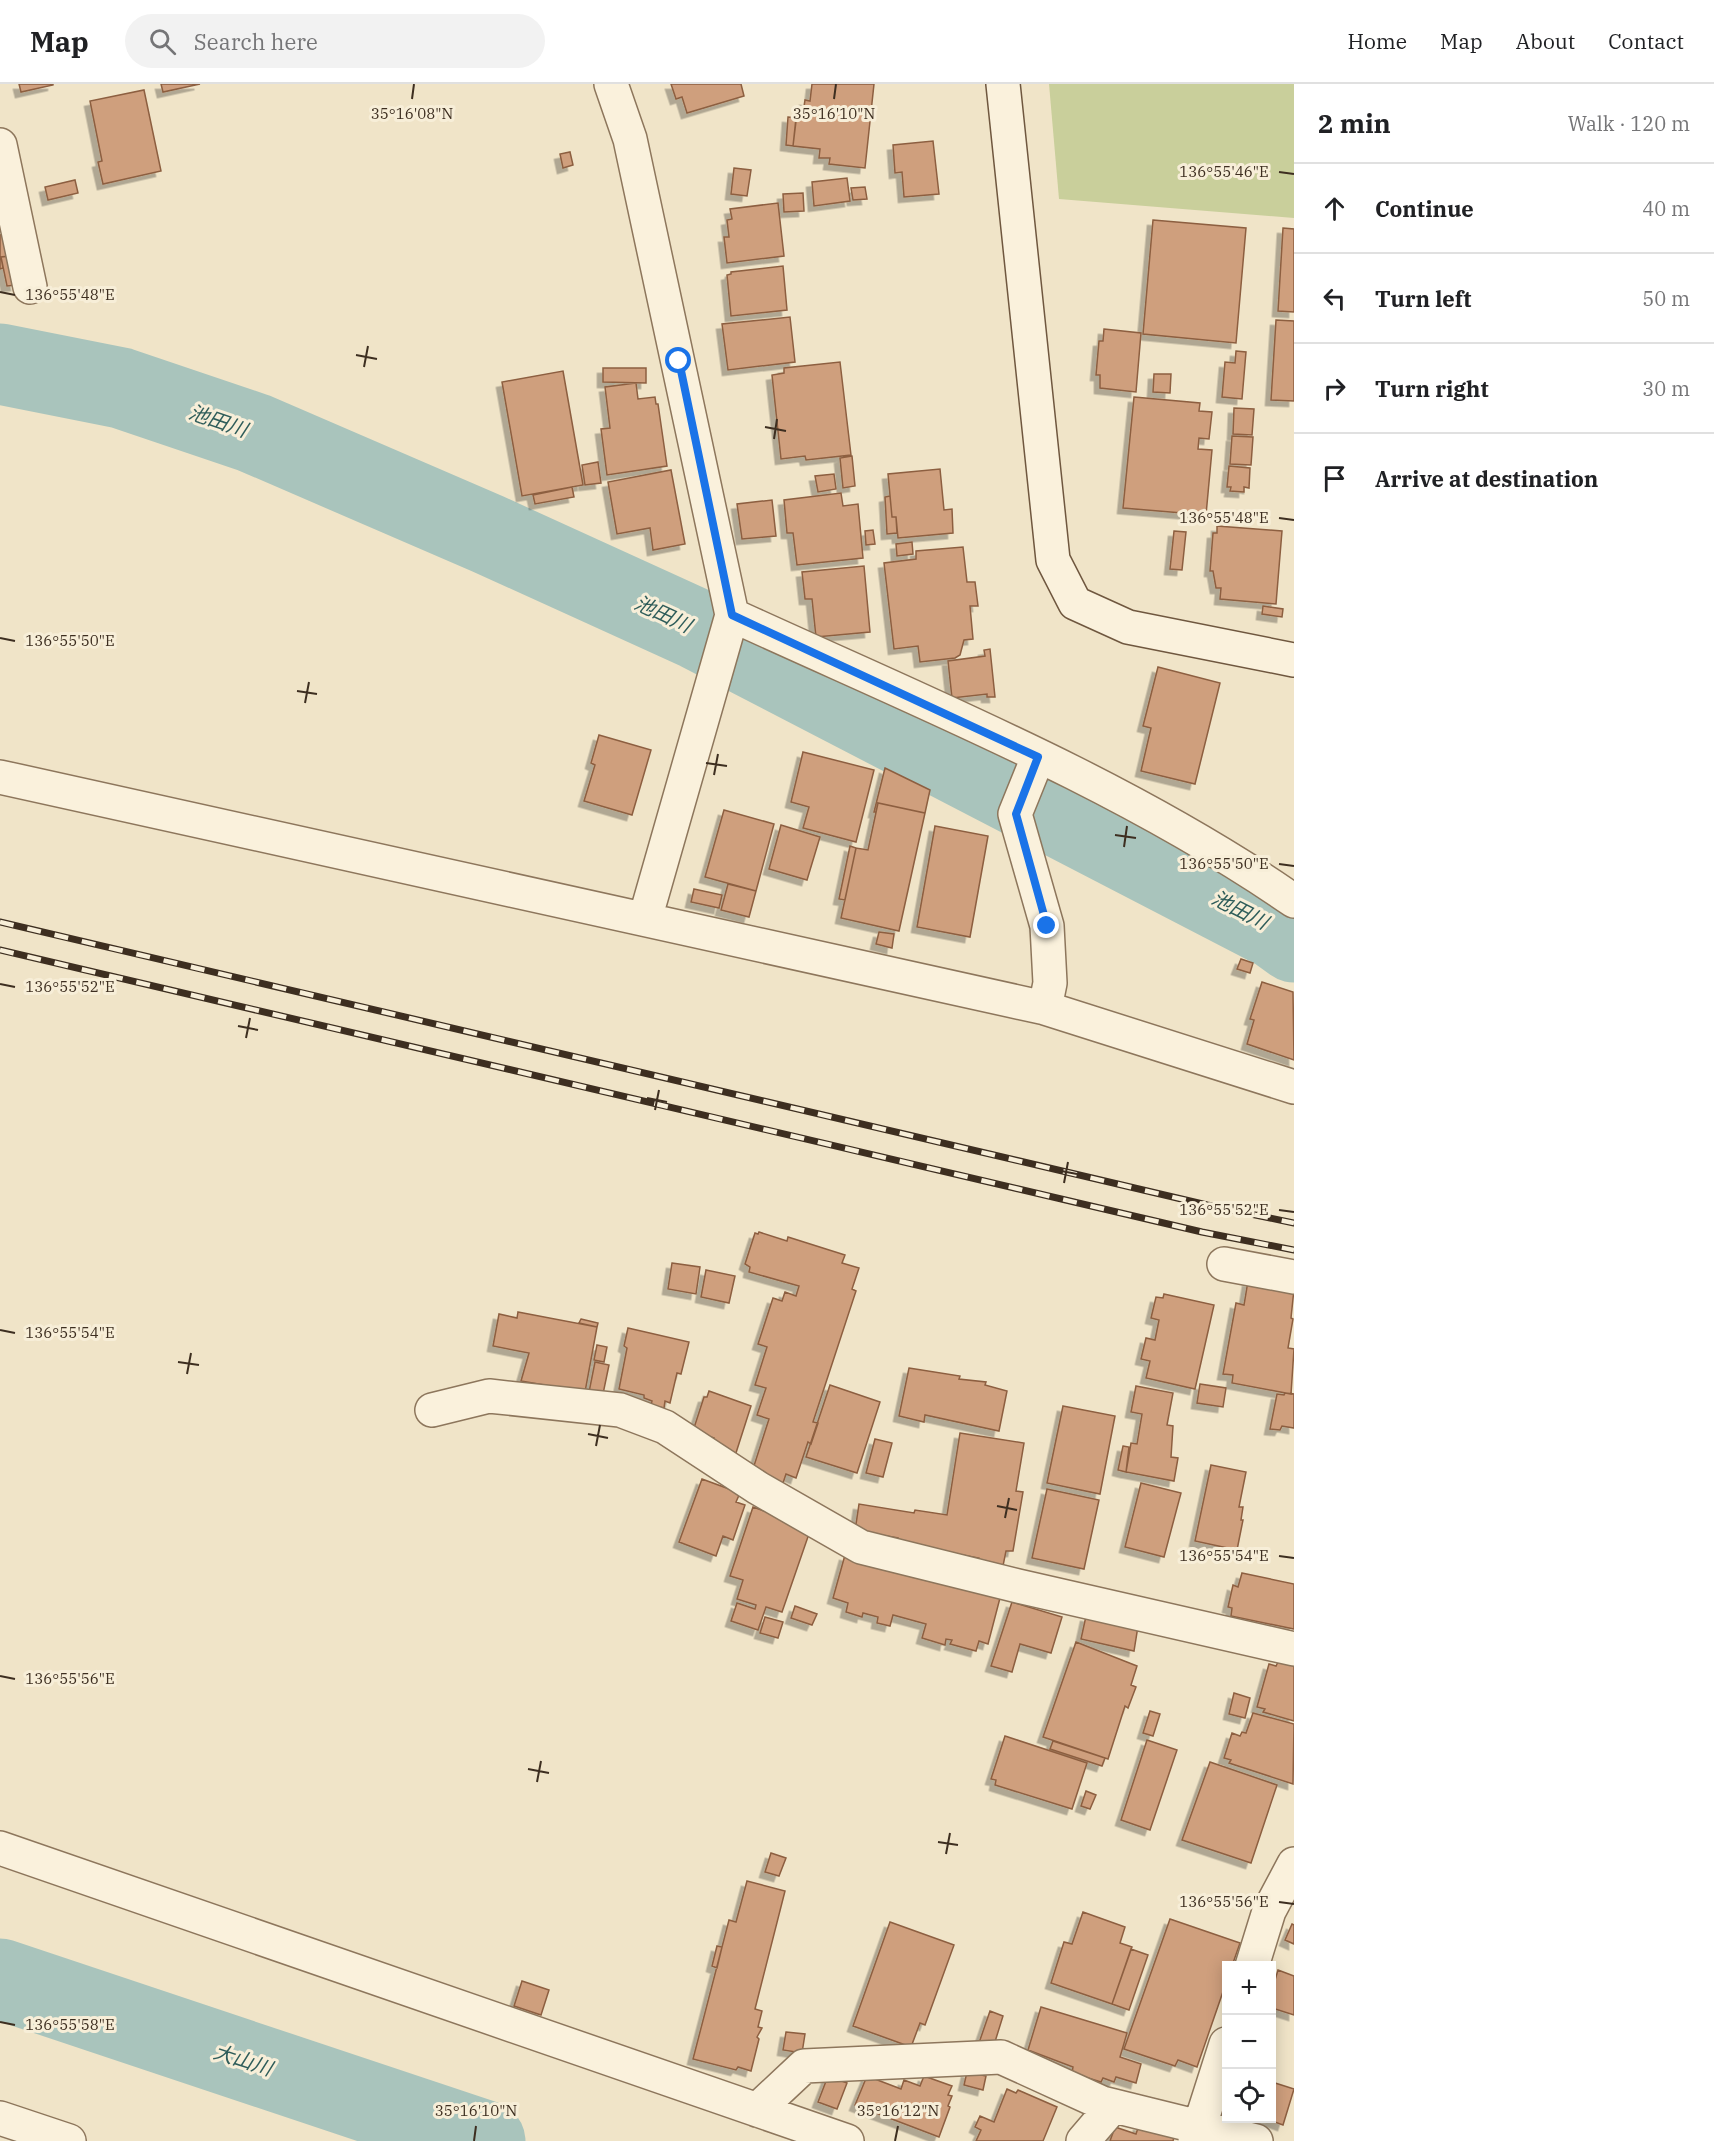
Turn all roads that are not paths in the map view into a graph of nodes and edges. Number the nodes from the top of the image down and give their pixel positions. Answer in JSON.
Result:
{"nodes":[{"id":1,"x":611,"y":84,"type":"edge"},
{"id":2,"x":1003,"y":84,"type":"edge"},
{"id":3,"x":0,"y":145,"type":"edge"},
{"id":4,"x":30,"y":288,"type":"dead end"},
{"id":5,"x":732,"y":615,"type":"junction"},
{"id":6,"x":1294,"y":660,"type":"edge"},
{"id":7,"x":1038,"y":757,"type":"junction"},
{"id":8,"x":0,"y":777,"type":"edge"},
{"id":9,"x":1294,"y":901,"type":"edge"},
{"id":10,"x":645,"y":919,"type":"junction"},
{"id":11,"x":1045,"y":1008,"type":"junction"},
{"id":12,"x":1294,"y":1087,"type":"edge"},
{"id":13,"x":1224,"y":1264,"type":"dead end"},
{"id":14,"x":1294,"y":1278,"type":"edge"},
{"id":15,"x":432,"y":1410,"type":"dead end"},
{"id":16,"x":1294,"y":1649,"type":"edge"},
{"id":17,"x":0,"y":1848,"type":"edge"},
{"id":18,"x":1294,"y":1864,"type":"edge"},
{"id":19,"x":1253,"y":1961,"type":"edge"},
{"id":20,"x":1222,"y":2059,"type":"edge"},
{"id":21,"x":1113,"y":2106,"type":"junction"},
{"id":22,"x":757,"y":2110,"type":"junction"},
{"id":23,"x":0,"y":2118,"type":"edge"},
{"id":24,"x":1197,"y":2134,"type":"edge"},
{"id":25,"x":69,"y":2141,"type":"edge"},
{"id":26,"x":847,"y":2141,"type":"edge"},
{"id":27,"x":1083,"y":2141,"type":"edge"},
{"id":28,"x":1256,"y":2141,"type":"edge"}],
"edges":[{"from":1,"to":5,"type":"street"},
{"from":2,"to":6,"type":"street"},
{"from":3,"to":4,"type":"street"},
{"from":5,"to":7,"type":"street"},
{"from":5,"to":10,"type":"street"},
{"from":7,"to":9,"type":"street"},
{"from":7,"to":11,"type":"street"},
{"from":8,"to":10,"type":"street"},
{"from":10,"to":11,"type":"street"},
{"from":11,"to":12,"type":"street"},
{"from":13,"to":14,"type":"street"},
{"from":15,"to":16,"type":"street"},
{"from":17,"to":22,"type":"street"},
{"from":18,"to":19,"type":"street"},
{"from":20,"to":24,"type":"street"},
{"from":21,"to":22,"type":"street"},
{"from":21,"to":24,"type":"street"},
{"from":21,"to":27,"type":"street"},
{"from":22,"to":26,"type":"street"},
{"from":23,"to":25,"type":"street"},
{"from":24,"to":28,"type":"street"}]}
